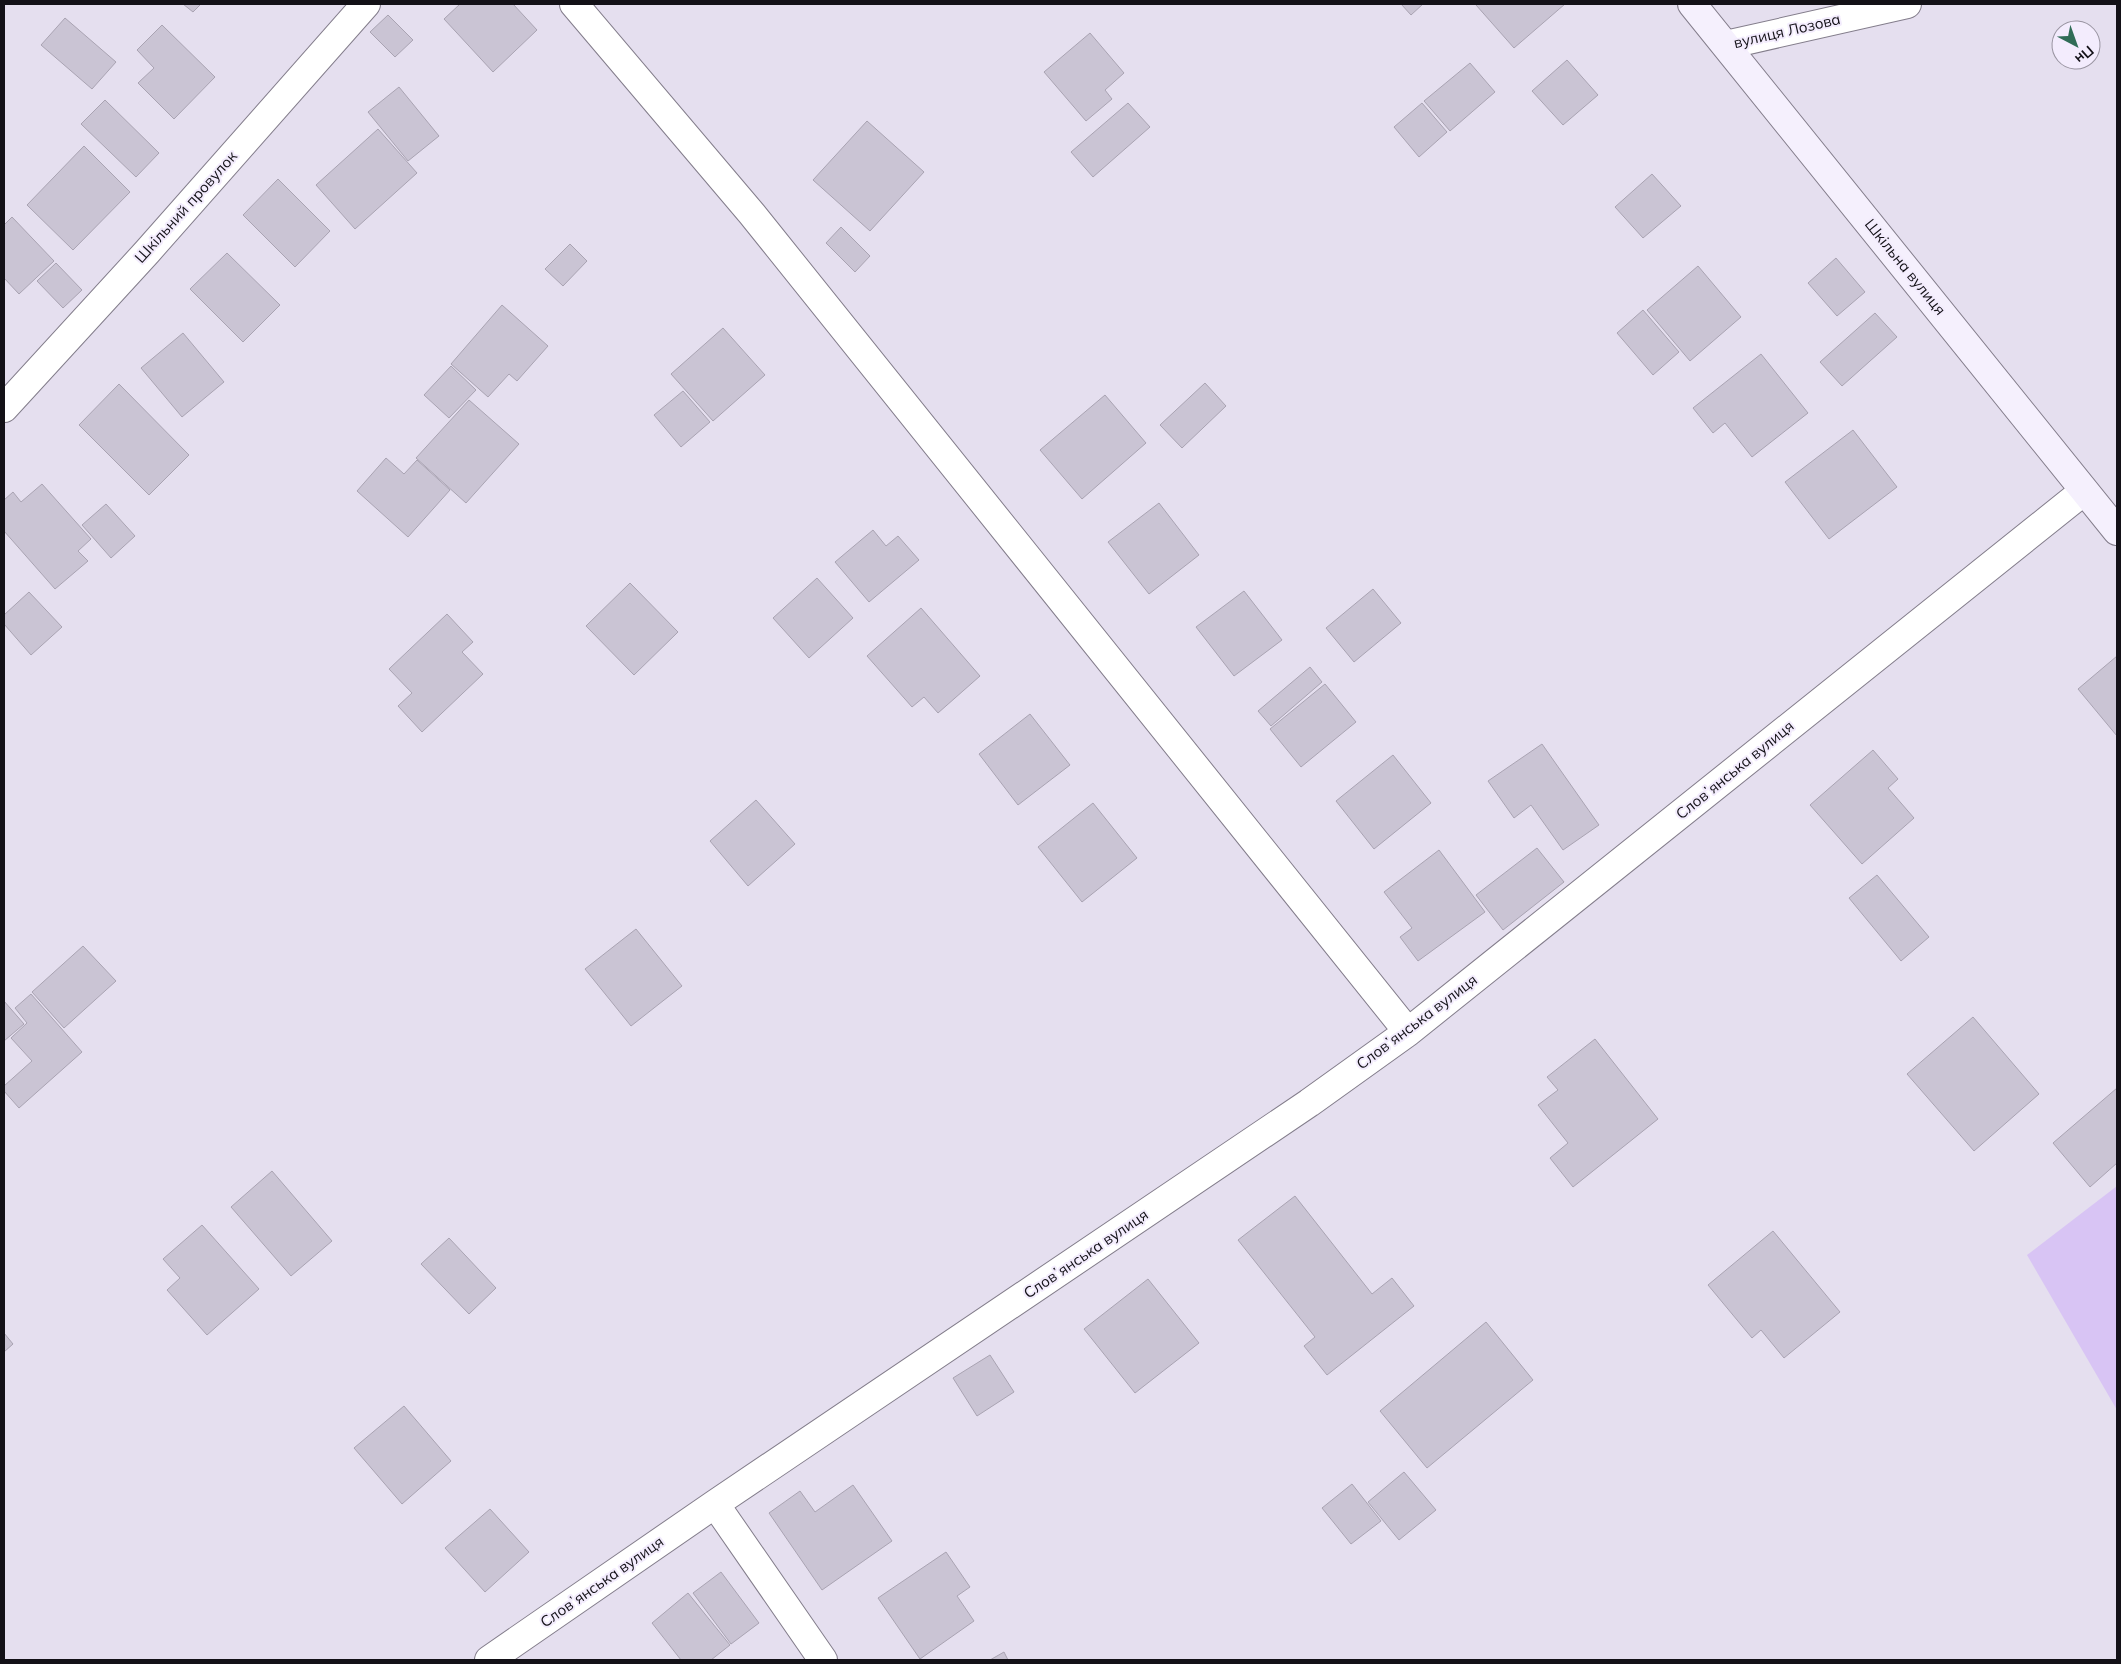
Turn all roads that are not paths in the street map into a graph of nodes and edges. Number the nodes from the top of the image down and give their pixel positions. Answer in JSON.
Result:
{"nodes":[{"id":1,"x":366,"y":4,"type":"edge"},
{"id":2,"x":574,"y":4,"type":"edge"},
{"id":3,"x":1692,"y":4,"type":"edge"},
{"id":4,"x":1907,"y":4,"type":"edge"},
{"id":5,"x":1726,"y":45,"type":"junction"},
{"id":6,"x":4,"y":408,"type":"edge"},
{"id":7,"x":2084,"y":491,"type":"junction"},
{"id":8,"x":2117,"y":531,"type":"edge"},
{"id":9,"x":1408,"y":1032,"type":"junction"},
{"id":10,"x":715,"y":1504,"type":"junction"},
{"id":11,"x":490,"y":1660,"type":"edge"},
{"id":12,"x":823,"y":1660,"type":"edge"}],
"edges":[{"from":1,"to":6,"type":"street","name":"Шкільний провулок"},
{"from":2,"to":9,"type":"street"},
{"from":3,"to":5,"type":"street","name":"Шкільна вулиця"},
{"from":4,"to":5,"type":"street","name":"вулиця Лозова"},
{"from":5,"to":7,"type":"street","name":"Шкільна вулиця"},
{"from":7,"to":8,"type":"street","name":"Шкільна вулиця"},
{"from":7,"to":9,"type":"street","name":"Словʼянська вулиця"},
{"from":9,"to":10,"type":"street","name":"Словʼянська вулиця"},
{"from":10,"to":11,"type":"street","name":"Словʼянська вулиця"},
{"from":10,"to":12,"type":"street"}]}
